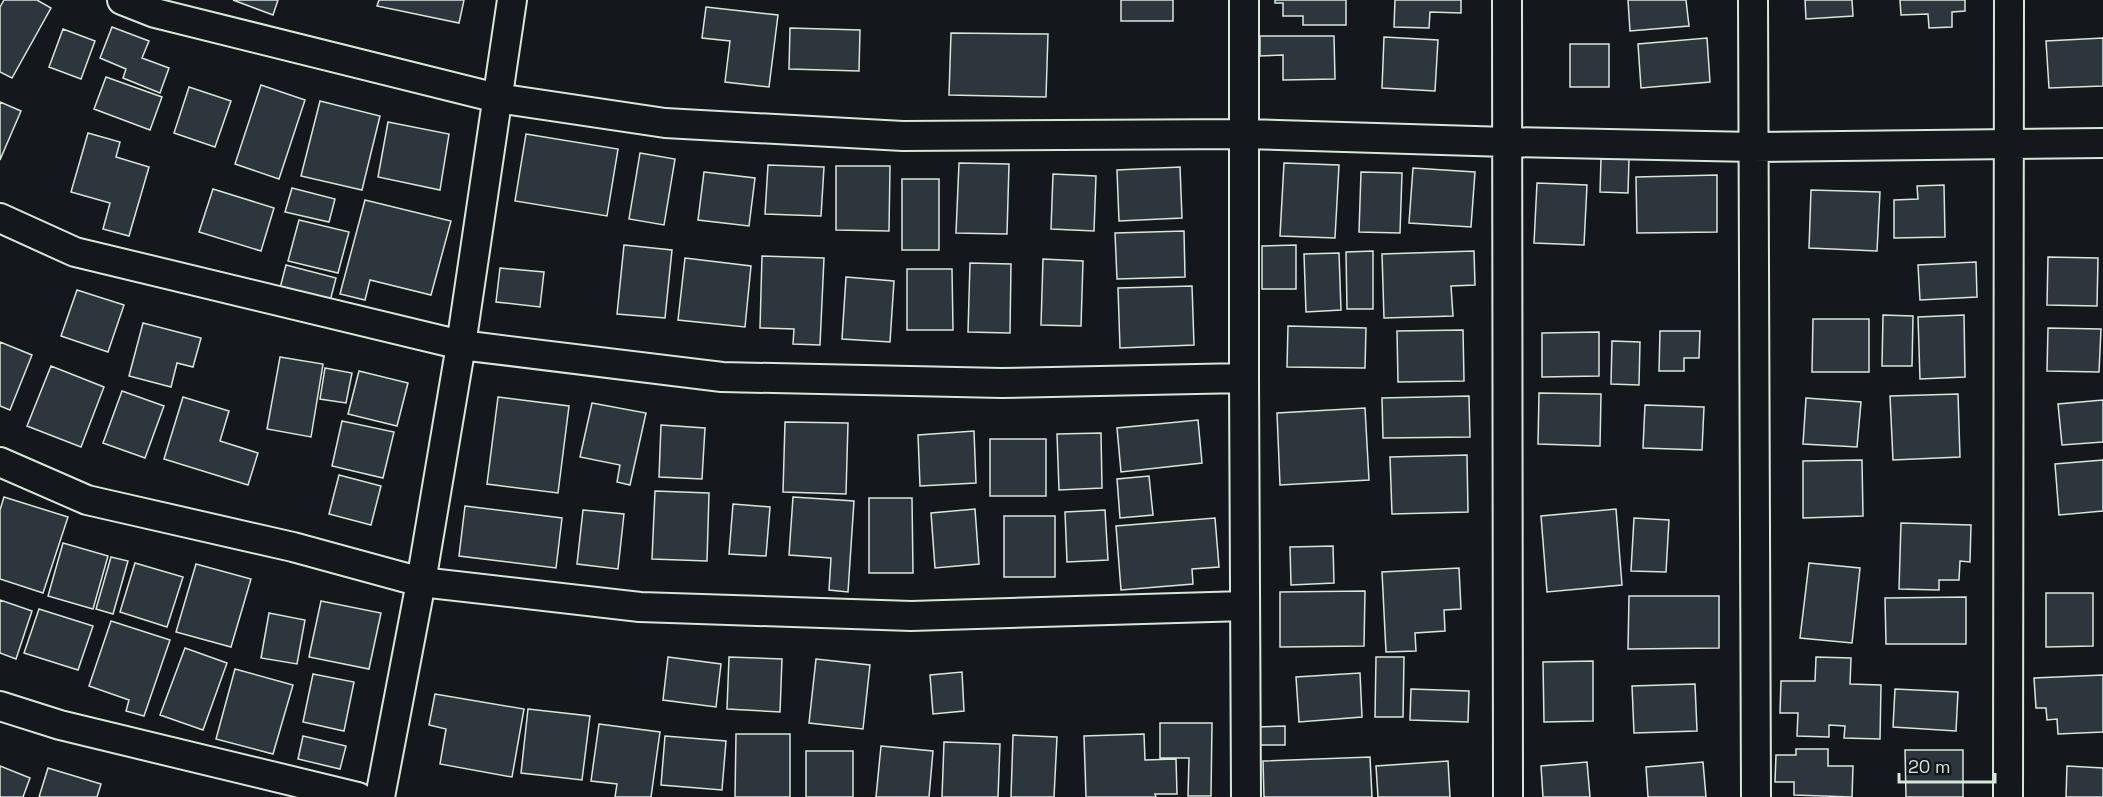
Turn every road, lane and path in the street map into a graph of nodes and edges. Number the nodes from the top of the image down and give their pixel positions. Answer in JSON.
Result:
{"nodes":[{"id":1,"x":122,"y":0,"type":"edge"},
{"id":2,"x":512,"y":0,"type":"edge"},
{"id":3,"x":1244,"y":0,"type":"edge"},
{"id":4,"x":1507,"y":0,"type":"edge"},
{"id":5,"x":1753,"y":0,"type":"edge"},
{"id":6,"x":2009,"y":0,"type":"edge"},
{"id":7,"x":498,"y":98,"type":"junction"},
{"id":8,"x":1244,"y":134,"type":"junction"},
{"id":9,"x":1507,"y":142,"type":"junction"},
{"id":10,"x":2103,"y":143,"type":"edge"},
{"id":11,"x":2010,"y":144,"type":"junction"},
{"id":12,"x":1753,"y":147,"type":"junction"},
{"id":13,"x":0,"y":218,"type":"edge"},
{"id":14,"x":461,"y":345,"type":"junction"},
{"id":15,"x":1244,"y":378,"type":"junction"},
{"id":16,"x":0,"y":462,"type":"edge"},
{"id":17,"x":421,"y":582,"type":"junction"},
{"id":18,"x":1245,"y":606,"type":"junction"},
{"id":19,"x":0,"y":705,"type":"edge"},
{"id":20,"x":358,"y":797,"type":"edge"},
{"id":21,"x":380,"y":797,"type":"edge"},
{"id":22,"x":1246,"y":797,"type":"edge"},
{"id":23,"x":1508,"y":797,"type":"edge"},
{"id":24,"x":1756,"y":797,"type":"edge"},
{"id":25,"x":2008,"y":797,"type":"edge"}],
"edges":[{"from":1,"to":7,"type":"street"},
{"from":2,"to":7,"type":"street"},
{"from":3,"to":8,"type":"street"},
{"from":4,"to":9,"type":"street"},
{"from":5,"to":12,"type":"street"},
{"from":6,"to":11,"type":"street"},
{"from":7,"to":8,"type":"street"},
{"from":7,"to":14,"type":"street"},
{"from":8,"to":9,"type":"street"},
{"from":8,"to":15,"type":"street"},
{"from":9,"to":12,"type":"street"},
{"from":9,"to":23,"type":"street"},
{"from":10,"to":11,"type":"street"},
{"from":11,"to":12,"type":"street"},
{"from":11,"to":25,"type":"street"},
{"from":12,"to":24,"type":"street"},
{"from":13,"to":14,"type":"street"},
{"from":14,"to":15,"type":"street"},
{"from":14,"to":17,"type":"street"},
{"from":15,"to":18,"type":"street"},
{"from":16,"to":17,"type":"street"},
{"from":17,"to":18,"type":"street"},
{"from":17,"to":21,"type":"street"},
{"from":18,"to":22,"type":"street"},
{"from":19,"to":20,"type":"street"}]}
